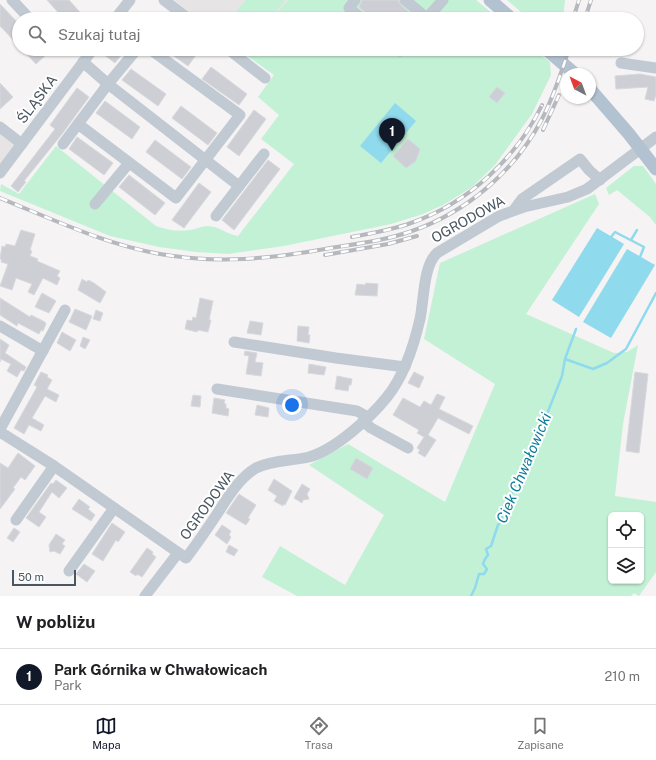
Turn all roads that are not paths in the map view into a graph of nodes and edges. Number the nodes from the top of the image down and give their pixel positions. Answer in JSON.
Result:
{"nodes":[{"id":1,"x":12,"y":0,"type":"edge"},
{"id":2,"x":130,"y":0,"type":"edge"},
{"id":3,"x":164,"y":0,"type":"edge"},
{"id":4,"x":355,"y":0,"type":"edge"},
{"id":5,"x":405,"y":0,"type":"edge"},
{"id":6,"x":442,"y":0,"type":"edge"},
{"id":7,"x":490,"y":0,"type":"edge"},
{"id":8,"x":23,"y":12,"type":"edge"},
{"id":9,"x":121,"y":12,"type":"edge"},
{"id":10,"x":180,"y":12,"type":"edge"},
{"id":11,"x":354,"y":12,"type":"edge"},
{"id":12,"x":419,"y":12,"type":"edge"},
{"id":13,"x":431,"y":12,"type":"edge"},
{"id":14,"x":504,"y":12,"type":"edge"},
{"id":15,"x":88,"y":56,"type":"edge"},
{"id":16,"x":131,"y":56,"type":"edge"},
{"id":17,"x":160,"y":56,"type":"edge"},
{"id":18,"x":237,"y":56,"type":"edge"},
{"id":19,"x":554,"y":56,"type":"edge"},
{"id":20,"x":83,"y":62,"type":"junction"},
{"id":21,"x":621,"y":63,"type":"dead end"},
{"id":22,"x":568,"y":68,"type":"edge"},
{"id":23,"x":656,"y":68,"type":"edge"},
{"id":24,"x":265,"y":78,"type":"dead end"},
{"id":25,"x":108,"y":84,"type":"junction"},
{"id":26,"x":596,"y":96,"type":"edge"},
{"id":27,"x":78,"y":124,"type":"junction"},
{"id":28,"x":0,"y":127,"type":"edge"},
{"id":29,"x":656,"y":136,"type":"edge"},
{"id":30,"x":22,"y":144,"type":"junction"},
{"id":31,"x":63,"y":144,"type":"dead end"},
{"id":32,"x":641,"y":149,"type":"junction"},
{"id":33,"x":264,"y":154,"type":"dead end"},
{"id":34,"x":206,"y":161,"type":"junction"},
{"id":35,"x":129,"y":163,"type":"junction"},
{"id":36,"x":656,"y":169,"type":"edge"},
{"id":37,"x":0,"y":173,"type":"edge"},
{"id":38,"x":600,"y":180,"type":"junction"},
{"id":39,"x":239,"y":186,"type":"junction"},
{"id":40,"x":95,"y":204,"type":"dead end"},
{"id":41,"x":514,"y":210,"type":"junction"},
{"id":42,"x":216,"y":216,"type":"dead end"},
{"id":43,"x":65,"y":310,"type":"dead end"},
{"id":44,"x":0,"y":326,"type":"edge"},
{"id":45,"x":234,"y":342,"type":"dead end"},
{"id":46,"x":43,"y":351,"type":"junction"},
{"id":47,"x":404,"y":367,"type":"junction"},
{"id":48,"x":218,"y":389,"type":"dead end"},
{"id":49,"x":366,"y":419,"type":"junction"},
{"id":50,"x":0,"y":430,"type":"edge"},
{"id":51,"x":408,"y":448,"type":"dead end"},
{"id":52,"x":54,"y":466,"type":"junction"},
{"id":53,"x":114,"y":508,"type":"junction"},
{"id":54,"x":16,"y":520,"type":"dead end"},
{"id":55,"x":178,"y":553,"type":"junction"},
{"id":56,"x":69,"y":571,"type":"dead end"},
{"id":57,"x":145,"y":596,"type":"edge"}],
"edges":[{"from":1,"to":8,"type":"street"},
{"from":2,"to":9,"type":"street"},
{"from":3,"to":10,"type":"street"},
{"from":4,"to":11,"type":"street"},
{"from":5,"to":12,"type":"street"},
{"from":6,"to":13,"type":"street"},
{"from":7,"to":14,"type":"main road"},
{"from":15,"to":20,"type":"street","name":"ŚLĄSKA"},
{"from":16,"to":25,"type":"street"},
{"from":17,"to":34,"type":"street"},
{"from":18,"to":24,"type":"street"},
{"from":19,"to":22,"type":"main road"},
{"from":20,"to":25,"type":"street"},
{"from":20,"to":30,"type":"street","name":"ŚLĄSKA"},
{"from":21,"to":23,"type":"street"},
{"from":25,"to":27,"type":"street"},
{"from":25,"to":34,"type":"street"},
{"from":26,"to":32,"type":"main road"},
{"from":27,"to":31,"type":"street"},
{"from":27,"to":35,"type":"street"},
{"from":28,"to":30,"type":"street"},
{"from":29,"to":32,"type":"street","name":"OGRODOWA"},
{"from":30,"to":37,"type":"street","name":"ŚLĄSKA"},
{"from":32,"to":36,"type":"main road"},
{"from":32,"to":38,"type":"street","name":"OGRODOWA"},
{"from":33,"to":39,"type":"street"},
{"from":34,"to":35,"type":"street"},
{"from":34,"to":39,"type":"street"},
{"from":35,"to":40,"type":"street"},
{"from":38,"to":41,"type":"street","name":"OGRODOWA"},
{"from":38,"to":41,"type":"street"},
{"from":39,"to":42,"type":"street"},
{"from":41,"to":47,"type":"street","name":"OGRODOWA"},
{"from":43,"to":46,"type":"street","name":"OGRODOWA"},
{"from":44,"to":46,"type":"street"},
{"from":45,"to":47,"type":"street"},
{"from":46,"to":50,"type":"street","name":"OGRODOWA"},
{"from":47,"to":49,"type":"street","name":"OGRODOWA"},
{"from":48,"to":49,"type":"street"},
{"from":49,"to":51,"type":"street"},
{"from":49,"to":55,"type":"street","name":"OGRODOWA"},
{"from":50,"to":52,"type":"street","name":"OGRODOWA"},
{"from":52,"to":53,"type":"street","name":"OGRODOWA"},
{"from":52,"to":54,"type":"street"},
{"from":53,"to":55,"type":"street","name":"OGRODOWA"},
{"from":53,"to":56,"type":"street"},
{"from":55,"to":57,"type":"street","name":"OGRODOWA"}]}
